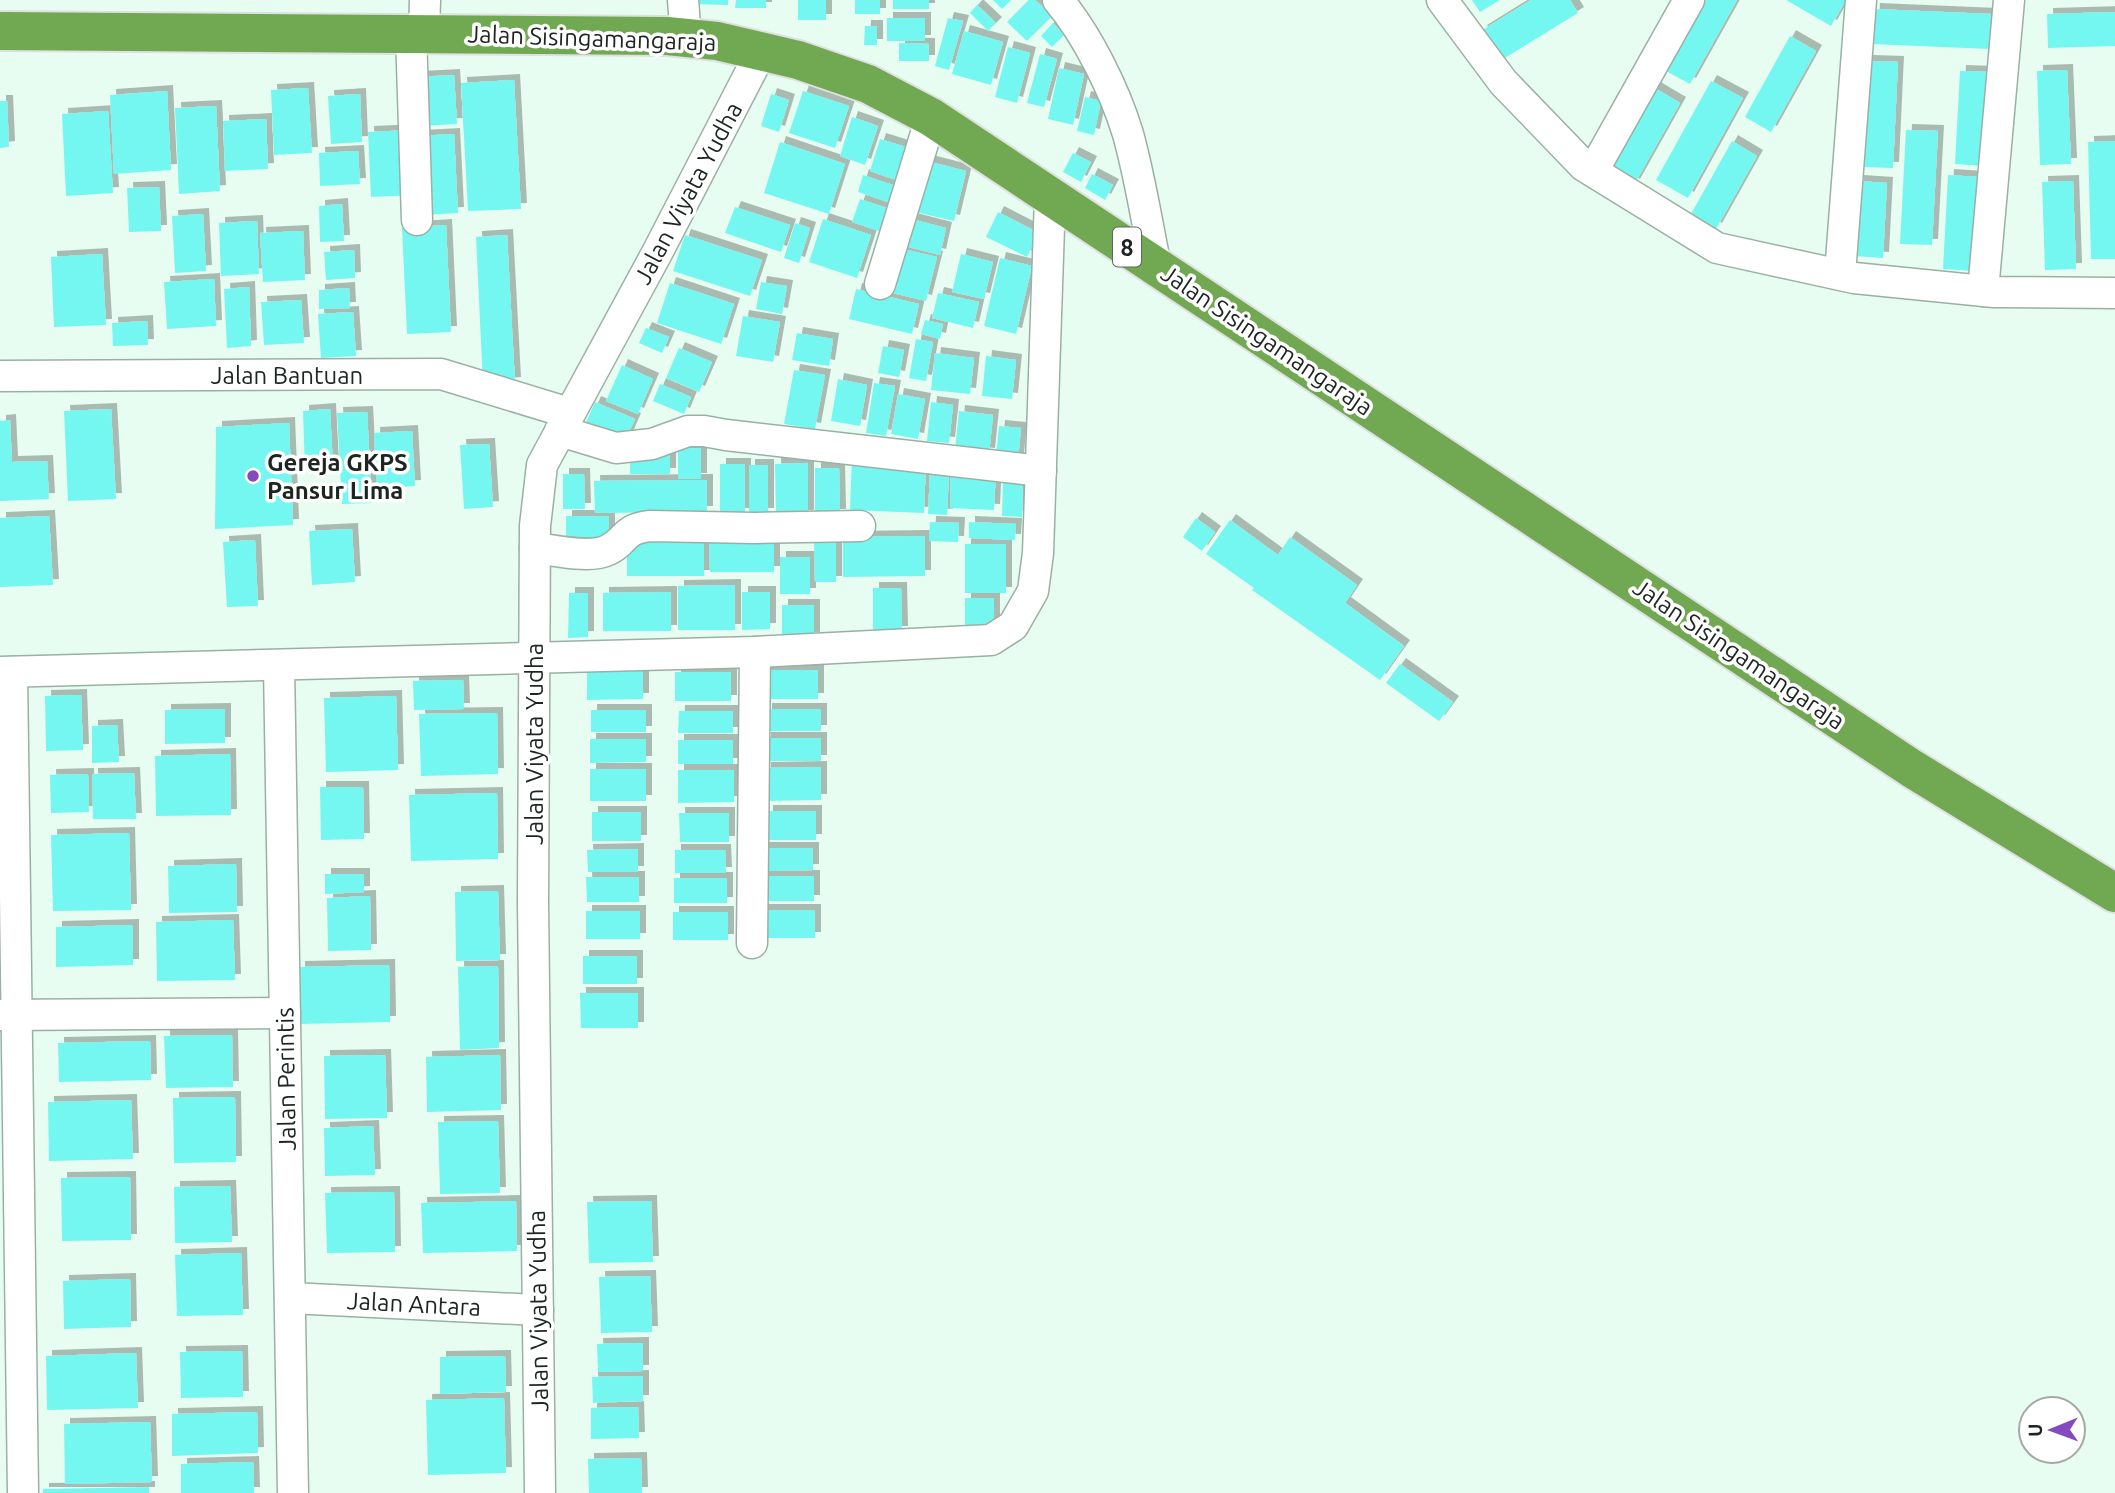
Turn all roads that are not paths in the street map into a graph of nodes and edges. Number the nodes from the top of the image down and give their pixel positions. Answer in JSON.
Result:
{"nodes":[{"id":1,"x":683,"y":0,"type":"edge"},
{"id":2,"x":1058,"y":0,"type":"edge"},
{"id":3,"x":1442,"y":0,"type":"edge"},
{"id":4,"x":1689,"y":0,"type":"edge"},
{"id":5,"x":1861,"y":0,"type":"edge"},
{"id":6,"x":2009,"y":0,"type":"edge"},
{"id":7,"x":420,"y":22,"type":"edge"},
{"id":8,"x":0,"y":31,"type":"edge"},
{"id":9,"x":685,"y":38,"type":"junction"},
{"id":10,"x":762,"y":50,"type":"junction"},
{"id":11,"x":931,"y":117,"type":"junction"},
{"id":12,"x":1593,"y":172,"type":"junction"},
{"id":13,"x":1050,"y":197,"type":"junction"},
{"id":14,"x":417,"y":220,"type":"dead end"},
{"id":15,"x":1156,"y":267,"type":"junction"},
{"id":16,"x":1840,"y":274,"type":"junction"},
{"id":17,"x":880,"y":284,"type":"dead end"},
{"id":18,"x":1983,"y":291,"type":"junction"},
{"id":19,"x":2115,"y":293,"type":"edge"},
{"id":20,"x":0,"y":376,"type":"edge"},
{"id":21,"x":564,"y":422,"type":"junction"},
{"id":22,"x":1041,"y":471,"type":"junction"},
{"id":23,"x":860,"y":526,"type":"dead end"},
{"id":24,"x":535,"y":548,"type":"junction"},
{"id":25,"x":755,"y":652,"type":"junction"},
{"id":26,"x":534,"y":659,"type":"junction"},
{"id":27,"x":279,"y":666,"type":"junction"},
{"id":28,"x":6,"y":672,"type":"edge"},
{"id":29,"x":2115,"y":893,"type":"edge"},
{"id":30,"x":752,"y":943,"type":"dead end"},
{"id":31,"x":285,"y":1013,"type":"junction"},
{"id":32,"x":8,"y":1015,"type":"edge"},
{"id":33,"x":290,"y":1298,"type":"junction"},
{"id":34,"x":538,"y":1310,"type":"junction"},
{"id":35,"x":23,"y":1493,"type":"edge"},
{"id":36,"x":293,"y":1493,"type":"edge"},
{"id":37,"x":540,"y":1493,"type":"edge"}],
"edges":[{"from":1,"to":9,"type":"street"},
{"from":2,"to":15,"type":"street"},
{"from":3,"to":12,"type":"street"},
{"from":4,"to":12,"type":"street"},
{"from":5,"to":16,"type":"street"},
{"from":6,"to":18,"type":"street"},
{"from":7,"to":8,"type":"highway","name":"Jalan Sisingamangaraja","number":"8"},
{"from":7,"to":9,"type":"highway","name":"Jalan Sisingamangaraja","number":"8"},
{"from":7,"to":14,"type":"street"},
{"from":9,"to":10,"type":"highway","name":"Jalan Sisingamangaraja","number":"8"},
{"from":10,"to":11,"type":"highway","name":"Jalan Sisingamangaraja","number":"8"},
{"from":10,"to":21,"type":"street","name":"Jalan Viyata Yudha"},
{"from":11,"to":13,"type":"highway","name":"Jalan Sisingamangaraja","number":"8"},
{"from":11,"to":17,"type":"street"},
{"from":12,"to":16,"type":"street"},
{"from":13,"to":15,"type":"highway","name":"Jalan Sisingamangaraja","number":"8"},
{"from":13,"to":22,"type":"street"},
{"from":15,"to":29,"type":"highway","name":"Jalan Sisingamangaraja","number":"8"},
{"from":16,"to":18,"type":"street"},
{"from":18,"to":19,"type":"street"},
{"from":20,"to":21,"type":"street","name":"Jalan Bantuan"},
{"from":21,"to":22,"type":"street","name":"Jalan Bantuan"},
{"from":21,"to":24,"type":"street","name":"Jalan Viyata Yudha"},
{"from":22,"to":25,"type":"street"},
{"from":23,"to":24,"type":"street"},
{"from":24,"to":26,"type":"street","name":"Jalan Viyata Yudha"},
{"from":25,"to":26,"type":"street"},
{"from":25,"to":30,"type":"street"},
{"from":26,"to":27,"type":"street"},
{"from":26,"to":34,"type":"street","name":"Jalan Viyata Yudha"},
{"from":27,"to":28,"type":"street"},
{"from":27,"to":31,"type":"street","name":"Jalan Perintis"},
{"from":28,"to":32,"type":"street"},
{"from":31,"to":32,"type":"street"},
{"from":31,"to":33,"type":"street","name":"Jalan Perintis"},
{"from":32,"to":35,"type":"street"},
{"from":33,"to":34,"type":"street","name":"Jalan Antara"},
{"from":33,"to":36,"type":"street","name":"Jalan Perintis"},
{"from":34,"to":37,"type":"street","name":"Jalan Viyata Yudha"}]}
